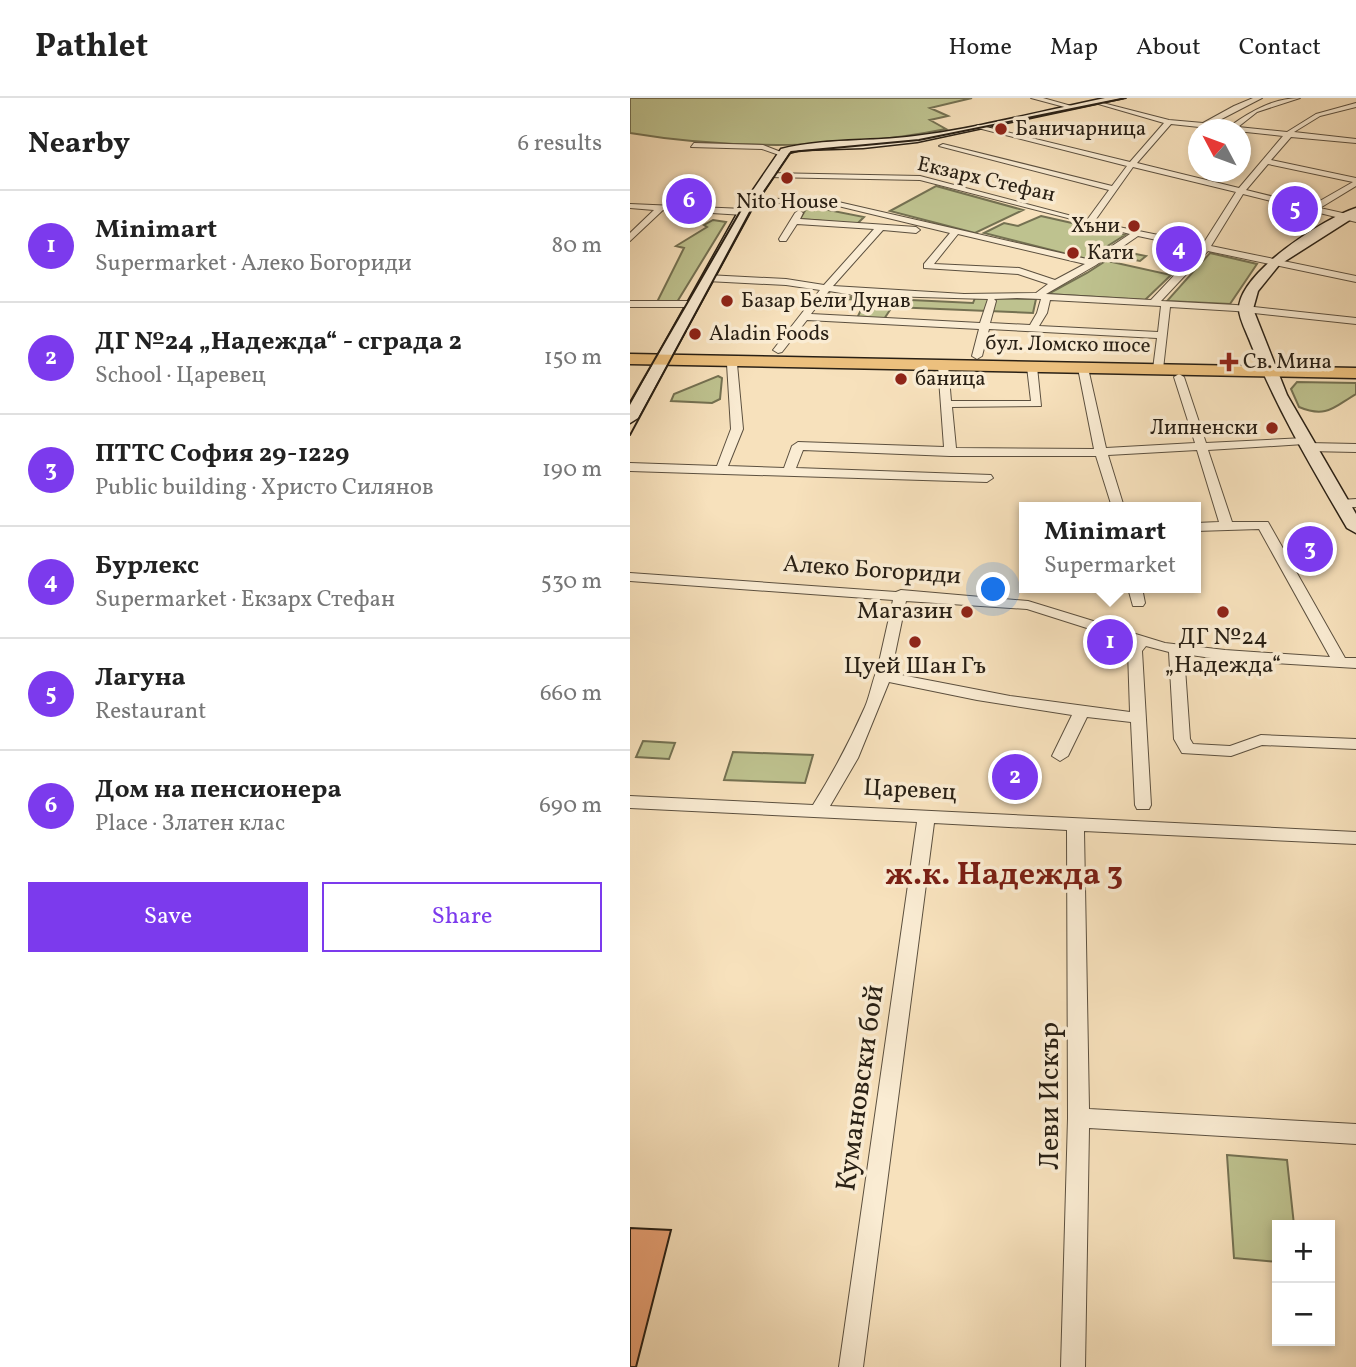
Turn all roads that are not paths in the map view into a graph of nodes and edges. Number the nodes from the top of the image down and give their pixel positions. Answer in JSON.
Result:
{"nodes":[{"id":1,"x":1034,"y":98,"type":"edge"},
{"id":2,"x":1118,"y":98,"type":"edge"},
{"id":3,"x":1259,"y":98,"type":"edge"},
{"id":4,"x":1297,"y":98,"type":"edge"},
{"id":5,"x":1340,"y":98,"type":"edge"},
{"id":6,"x":1097,"y":102,"type":"junction"},
{"id":7,"x":1356,"y":104,"type":"edge"},
{"id":8,"x":1072,"y":107,"type":"junction"},
{"id":9,"x":1216,"y":119,"type":"edge"},
{"id":10,"x":1244,"y":119,"type":"edge"},
{"id":11,"x":1169,"y":122,"type":"junction"},
{"id":12,"x":1188,"y":124,"type":"edge"},
{"id":13,"x":978,"y":127,"type":"junction"},
{"id":14,"x":1251,"y":130,"type":"edge"},
{"id":15,"x":1288,"y":134,"type":"junction"},
{"id":16,"x":1356,"y":141,"type":"edge"},
{"id":17,"x":694,"y":145,"type":"dead end"},
{"id":18,"x":943,"y":146,"type":"dead end"},
{"id":19,"x":782,"y":154,"type":"junction"},
{"id":20,"x":1265,"y":161,"type":"junction"},
{"id":21,"x":1131,"y":165,"type":"junction"},
{"id":22,"x":768,"y":175,"type":"junction"},
{"id":23,"x":1356,"y":181,"type":"edge"},
{"id":24,"x":1115,"y":189,"type":"junction"},
{"id":25,"x":1241,"y":191,"type":"junction"},
{"id":26,"x":752,"y":200,"type":"junction"},
{"id":27,"x":804,"y":201,"type":"junction"},
{"id":28,"x":630,"y":206,"type":"edge"},
{"id":29,"x":660,"y":208,"type":"junction"},
{"id":30,"x":1313,"y":208,"type":"junction"},
{"id":31,"x":744,"y":212,"type":"junction"},
{"id":32,"x":879,"y":214,"type":"junction"},
{"id":33,"x":1353,"y":215,"type":"edge"},
{"id":34,"x":795,"y":220,"type":"junction"},
{"id":35,"x":1089,"y":223,"type":"junction"},
{"id":36,"x":864,"y":227,"type":"junction"},
{"id":37,"x":880,"y":228,"type":"junction"},
{"id":38,"x":955,"y":232,"type":"junction"},
{"id":39,"x":1137,"y":233,"type":"junction"},
{"id":40,"x":630,"y":238,"type":"edge"},
{"id":41,"x":783,"y":240,"type":"dead end"},
{"id":42,"x":1205,"y":248,"type":"junction"},
{"id":43,"x":1093,"y":262,"type":"junction"},
{"id":44,"x":1274,"y":263,"type":"junction"},
{"id":45,"x":707,"y":278,"type":"junction"},
{"id":46,"x":1356,"y":279,"type":"edge"},
{"id":47,"x":1057,"y":284,"type":"junction"},
{"id":48,"x":828,"y":286,"type":"junction"},
{"id":49,"x":1042,"y":297,"type":"junction"},
{"id":50,"x":991,"y":302,"type":"dead end"},
{"id":51,"x":1154,"y":303,"type":"junction"},
{"id":52,"x":630,"y":304,"type":"edge"},
{"id":53,"x":693,"y":304,"type":"junction"},
{"id":54,"x":1166,"y":304,"type":"junction"},
{"id":55,"x":1246,"y":309,"type":"junction"},
{"id":56,"x":804,"y":317,"type":"junction"},
{"id":57,"x":1356,"y":321,"type":"edge"},
{"id":58,"x":986,"y":326,"type":"junction"},
{"id":59,"x":1033,"y":328,"type":"junction"},
{"id":60,"x":1160,"y":335,"type":"junction"},
{"id":61,"x":778,"y":356,"type":"junction"},
{"id":62,"x":977,"y":356,"type":"dead end"},
{"id":63,"x":630,"y":359,"type":"edge"},
{"id":64,"x":660,"y":363,"type":"junction"},
{"id":65,"x":732,"y":364,"type":"junction"},
{"id":66,"x":943,"y":365,"type":"junction"},
{"id":67,"x":1032,"y":367,"type":"junction"},
{"id":68,"x":630,"y":368,"type":"edge"},
{"id":69,"x":1083,"y":368,"type":"junction"},
{"id":70,"x":1158,"y":369,"type":"junction"},
{"id":71,"x":1267,"y":370,"type":"junction"},
{"id":72,"x":1356,"y":373,"type":"edge"},
{"id":73,"x":1179,"y":376,"type":"dead end"},
{"id":74,"x":947,"y":404,"type":"junction"},
{"id":75,"x":630,"y":418,"type":"edge"},
{"id":76,"x":1306,"y":444,"type":"junction"},
{"id":77,"x":1200,"y":448,"type":"junction"},
{"id":78,"x":1356,"y":448,"type":"edge"},
{"id":79,"x":950,"y":452,"type":"junction"},
{"id":80,"x":1101,"y":452,"type":"junction"},
{"id":81,"x":630,"y":467,"type":"edge"},
{"id":82,"x":721,"y":470,"type":"junction"},
{"id":83,"x":789,"y":472,"type":"junction"},
{"id":84,"x":987,"y":478,"type":"dead end"},
{"id":85,"x":1116,"y":502,"type":"edge"},
{"id":86,"x":1349,"y":503,"type":"edge"},
{"id":87,"x":1227,"y":526,"type":"junction"},
{"id":88,"x":1201,"y":527,"type":"edge"},
{"id":89,"x":1356,"y":528,"type":"edge"},
{"id":90,"x":630,"y":578,"type":"edge"},
{"id":91,"x":1136,"y":593,"type":"edge"},
{"id":92,"x":901,"y":594,"type":"junction"},
{"id":93,"x":1138,"y":603,"type":"dead end"},
{"id":94,"x":1139,"y":647,"type":"junction"},
{"id":95,"x":1176,"y":649,"type":"junction"},
{"id":96,"x":1340,"y":662,"type":"junction"},
{"id":97,"x":1356,"y":663,"type":"edge"},
{"id":98,"x":881,"y":675,"type":"junction"},
{"id":99,"x":1081,"y":713,"type":"junction"},
{"id":100,"x":1139,"y":718,"type":"junction"},
{"id":101,"x":1356,"y":744,"type":"edge"},
{"id":102,"x":1060,"y":755,"type":"dead end"},
{"id":103,"x":630,"y":802,"type":"edge"},
{"id":104,"x":1143,"y":805,"type":"dead end"},
{"id":105,"x":818,"y":811,"type":"junction"},
{"id":106,"x":926,"y":817,"type":"junction"},
{"id":107,"x":1075,"y":824,"type":"junction"},
{"id":108,"x":1356,"y":838,"type":"edge"},
{"id":109,"x":1079,"y":1118,"type":"junction"},
{"id":110,"x":1356,"y":1134,"type":"edge"},
{"id":111,"x":851,"y":1367,"type":"edge"},
{"id":112,"x":1073,"y":1367,"type":"edge"}],
"edges":[{"from":1,"to":8,"type":"street"},
{"from":2,"to":6,"type":"street"},
{"from":3,"to":9,"type":"street"},
{"from":4,"to":10,"type":"street"},
{"from":5,"to":7,"type":"street"},
{"from":6,"to":8,"type":"street"},
{"from":6,"to":11,"type":"street"},
{"from":7,"to":15,"type":"street"},
{"from":8,"to":13,"type":"street"},
{"from":11,"to":12,"type":"street"},
{"from":11,"to":21,"type":"street"},
{"from":13,"to":19,"type":"street"},
{"from":13,"to":21,"type":"street"},
{"from":14,"to":15,"type":"street"},
{"from":15,"to":16,"type":"street"},
{"from":15,"to":20,"type":"street"},
{"from":17,"to":19,"type":"street"},
{"from":18,"to":24,"type":"street"},
{"from":19,"to":22,"type":"street"},
{"from":20,"to":23,"type":"street"},
{"from":20,"to":25,"type":"street"},
{"from":21,"to":24,"type":"street"},
{"from":21,"to":25,"type":"street"},
{"from":22,"to":26,"type":"street"},
{"from":22,"to":35,"type":"street","name":"Екзарх Стефан"},
{"from":23,"to":30,"type":"street"},
{"from":24,"to":35,"type":"street"},
{"from":25,"to":30,"type":"street"},
{"from":25,"to":42,"type":"street"},
{"from":26,"to":27,"type":"street"},
{"from":26,"to":31,"type":"street"},
{"from":27,"to":32,"type":"street"},
{"from":27,"to":34,"type":"street"},
{"from":28,"to":29,"type":"street"},
{"from":29,"to":31,"type":"street"},
{"from":29,"to":40,"type":"street"},
{"from":30,"to":33,"type":"street"},
{"from":31,"to":45,"type":"street"},
{"from":32,"to":36,"type":"street"},
{"from":32,"to":38,"type":"street"},
{"from":33,"to":44,"type":"street"},
{"from":34,"to":36,"type":"street"},
{"from":34,"to":41,"type":"street"},
{"from":35,"to":39,"type":"street","name":"Екзарх Стефан"},
{"from":36,"to":37,"type":"street"},
{"from":37,"to":38,"type":"street"},
{"from":37,"to":48,"type":"street"},
{"from":38,"to":43,"type":"street"},
{"from":38,"to":47,"type":"street"},
{"from":39,"to":42,"type":"street","name":"Екзарх Стефан"},
{"from":39,"to":43,"type":"street"},
{"from":42,"to":44,"type":"street","name":"Екзарх Стефан"},
{"from":42,"to":51,"type":"street"},
{"from":43,"to":47,"type":"street"},
{"from":44,"to":46,"type":"street","name":"Екзарх Стефан"},
{"from":44,"to":55,"type":"street"},
{"from":45,"to":48,"type":"street"},
{"from":45,"to":53,"type":"street"},
{"from":47,"to":49,"type":"street"},
{"from":48,"to":49,"type":"street"},
{"from":48,"to":56,"type":"street"},
{"from":49,"to":51,"type":"street"},
{"from":49,"to":59,"type":"street"},
{"from":50,"to":58,"type":"street"},
{"from":51,"to":54,"type":"street"},
{"from":52,"to":53,"type":"street"},
{"from":53,"to":64,"type":"street"},
{"from":54,"to":55,"type":"street"},
{"from":54,"to":60,"type":"street"},
{"from":55,"to":57,"type":"street"},
{"from":55,"to":71,"type":"street"},
{"from":56,"to":58,"type":"street"},
{"from":56,"to":61,"type":"street"},
{"from":58,"to":59,"type":"street"},
{"from":58,"to":62,"type":"street"},
{"from":59,"to":60,"type":"street"},
{"from":60,"to":70,"type":"street"},
{"from":61,"to":64,"type":"main road","name":"бул. Ломско шосе"},
{"from":61,"to":65,"type":"main road","name":"бул. Ломско шосе"},
{"from":61,"to":66,"type":"main road","name":"бул. Ломско шосе"},
{"from":63,"to":64,"type":"main road","name":"бул. Ломско шосе"},
{"from":64,"to":65,"type":"main road","name":"бул. Ломско шосе"},
{"from":64,"to":68,"type":"main road","name":"бул. Ломско шосе"},
{"from":64,"to":75,"type":"street"},
{"from":65,"to":82,"type":"street"},
{"from":66,"to":67,"type":"main road","name":"бул. Ломско шосе"},
{"from":66,"to":74,"type":"street"},
{"from":67,"to":69,"type":"main road","name":"бул. Ломско шосе"},
{"from":67,"to":74,"type":"street"},
{"from":69,"to":70,"type":"main road","name":"бул. Ломско шосе"},
{"from":69,"to":80,"type":"street"},
{"from":70,"to":71,"type":"main road","name":"бул. Ломско шосе"},
{"from":71,"to":72,"type":"main road","name":"бул. Ломско шосе"},
{"from":71,"to":76,"type":"street"},
{"from":73,"to":77,"type":"street"},
{"from":74,"to":79,"type":"street"},
{"from":76,"to":77,"type":"street"},
{"from":76,"to":78,"type":"street"},
{"from":76,"to":86,"type":"street"},
{"from":77,"to":80,"type":"street"},
{"from":77,"to":87,"type":"street"},
{"from":79,"to":80,"type":"street"},
{"from":79,"to":83,"type":"street"},
{"from":80,"to":85,"type":"street"},
{"from":81,"to":82,"type":"street"},
{"from":82,"to":83,"type":"street"},
{"from":83,"to":84,"type":"street"},
{"from":86,"to":89,"type":"street"},
{"from":87,"to":88,"type":"street"},
{"from":87,"to":96,"type":"street"},
{"from":90,"to":92,"type":"street","name":"Алеко Богориди"},
{"from":91,"to":93,"type":"street"},
{"from":92,"to":94,"type":"street","name":"Алеко Богориди"},
{"from":92,"to":98,"type":"street"},
{"from":94,"to":95,"type":"street","name":"Алеко Богориди"},
{"from":94,"to":100,"type":"street"},
{"from":95,"to":96,"type":"street","name":"Алеко Богориди"},
{"from":95,"to":101,"type":"street"},
{"from":96,"to":97,"type":"street","name":"Алеко Богориди"},
{"from":98,"to":99,"type":"street"},
{"from":98,"to":105,"type":"street"},
{"from":99,"to":100,"type":"street"},
{"from":99,"to":102,"type":"street"},
{"from":100,"to":104,"type":"street"},
{"from":103,"to":105,"type":"street","name":"Царевец"},
{"from":105,"to":106,"type":"street","name":"Царевец"},
{"from":106,"to":107,"type":"street","name":"Царевец"},
{"from":106,"to":111,"type":"street","name":"Кумановски бой"},
{"from":107,"to":108,"type":"street","name":"Царевец"},
{"from":107,"to":109,"type":"street","name":"Леви Искър"},
{"from":109,"to":110,"type":"street"},
{"from":109,"to":112,"type":"street","name":"Леви Искър"}]}
